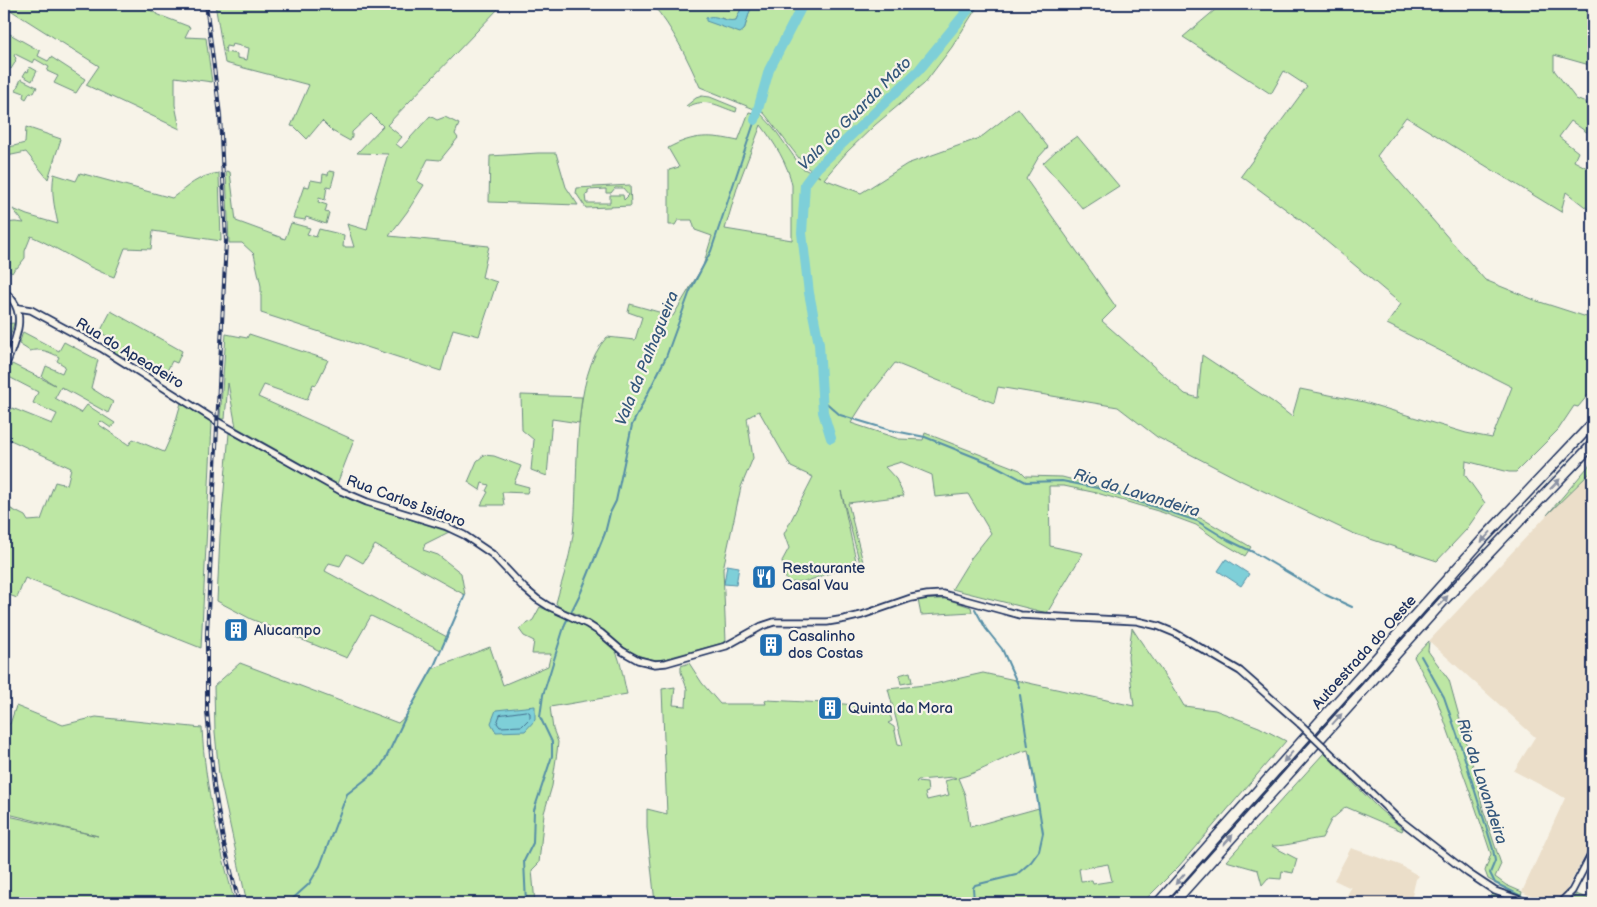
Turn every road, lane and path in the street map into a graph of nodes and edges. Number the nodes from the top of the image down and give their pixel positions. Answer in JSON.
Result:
{"nodes":[{"id":1,"x":4,"y":292,"type":"edge"},
{"id":2,"x":18,"y":308,"type":"junction"},
{"id":3,"x":4,"y":370,"type":"edge"},
{"id":4,"x":1593,"y":423,"type":"edge"},
{"id":5,"x":227,"y":427,"type":"joint"},
{"id":6,"x":1593,"y":444,"type":"edge"},
{"id":7,"x":1593,"y":851,"type":"edge"},
{"id":8,"x":1158,"y":903,"type":"edge"},
{"id":9,"x":1173,"y":903,"type":"edge"},
{"id":10,"x":1529,"y":903,"type":"edge"},
{"id":11,"x":1560,"y":903,"type":"edge"}],
"edges":[{"from":1,"to":2,"type":"street"},
{"from":2,"to":3,"type":"street"},
{"from":2,"to":5,"type":"street","name":"Rua do Apeadeiro"},
{"from":4,"to":8,"type":"highway","name":"Autoestrada do Oeste","one_way":true},
{"from":5,"to":10,"type":"street","name":"Rua Carlos Isidoro","bridge":true},
{"from":9,"to":6,"type":"highway","name":"Autoestrada do Oeste","one_way":true},
{"from":7,"to":11,"type":"street"}]}
